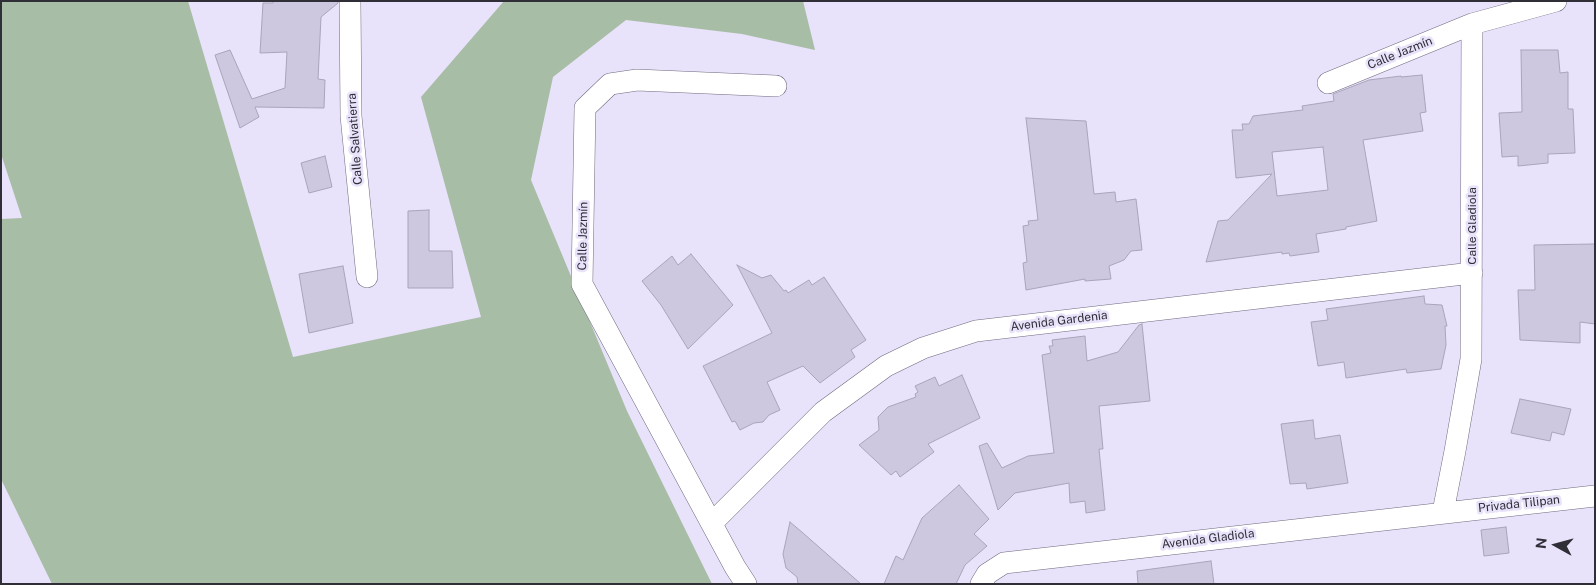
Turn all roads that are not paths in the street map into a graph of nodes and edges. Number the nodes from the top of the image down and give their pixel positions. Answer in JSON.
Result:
{"nodes":[{"id":1,"x":350,"y":1,"type":"edge"},
{"id":2,"x":1556,"y":1,"type":"edge"},
{"id":3,"x":1472,"y":24,"type":"junction"},
{"id":4,"x":1328,"y":83,"type":"dead end"},
{"id":5,"x":776,"y":86,"type":"dead end"},
{"id":6,"x":1472,"y":272,"type":"junction"},
{"id":7,"x":367,"y":277,"type":"dead end"},
{"id":8,"x":1595,"y":496,"type":"edge"},
{"id":9,"x":1443,"y":512,"type":"junction"},
{"id":10,"x":712,"y":523,"type":"junction"},
{"id":11,"x":746,"y":584,"type":"edge"},
{"id":12,"x":981,"y":584,"type":"edge"}],
"edges":[{"from":1,"to":7,"type":"street","name":"Calle Salvatierra"},
{"from":2,"to":3,"type":"street"},
{"from":3,"to":4,"type":"street","name":"Calle Jazmín"},
{"from":3,"to":6,"type":"street","name":"Calle Gladiola"},
{"from":5,"to":10,"type":"street","name":"Calle Jazmín"},
{"from":6,"to":9,"type":"street","name":"Calle Gladiola"},
{"from":6,"to":10,"type":"street","name":"Avenida Gardenia"},
{"from":8,"to":9,"type":"street","name":"Privada Tilipan"},
{"from":9,"to":12,"type":"street","name":"Avenida Gladiola"},
{"from":10,"to":11,"type":"street","name":"Calle Jazmín"}]}
